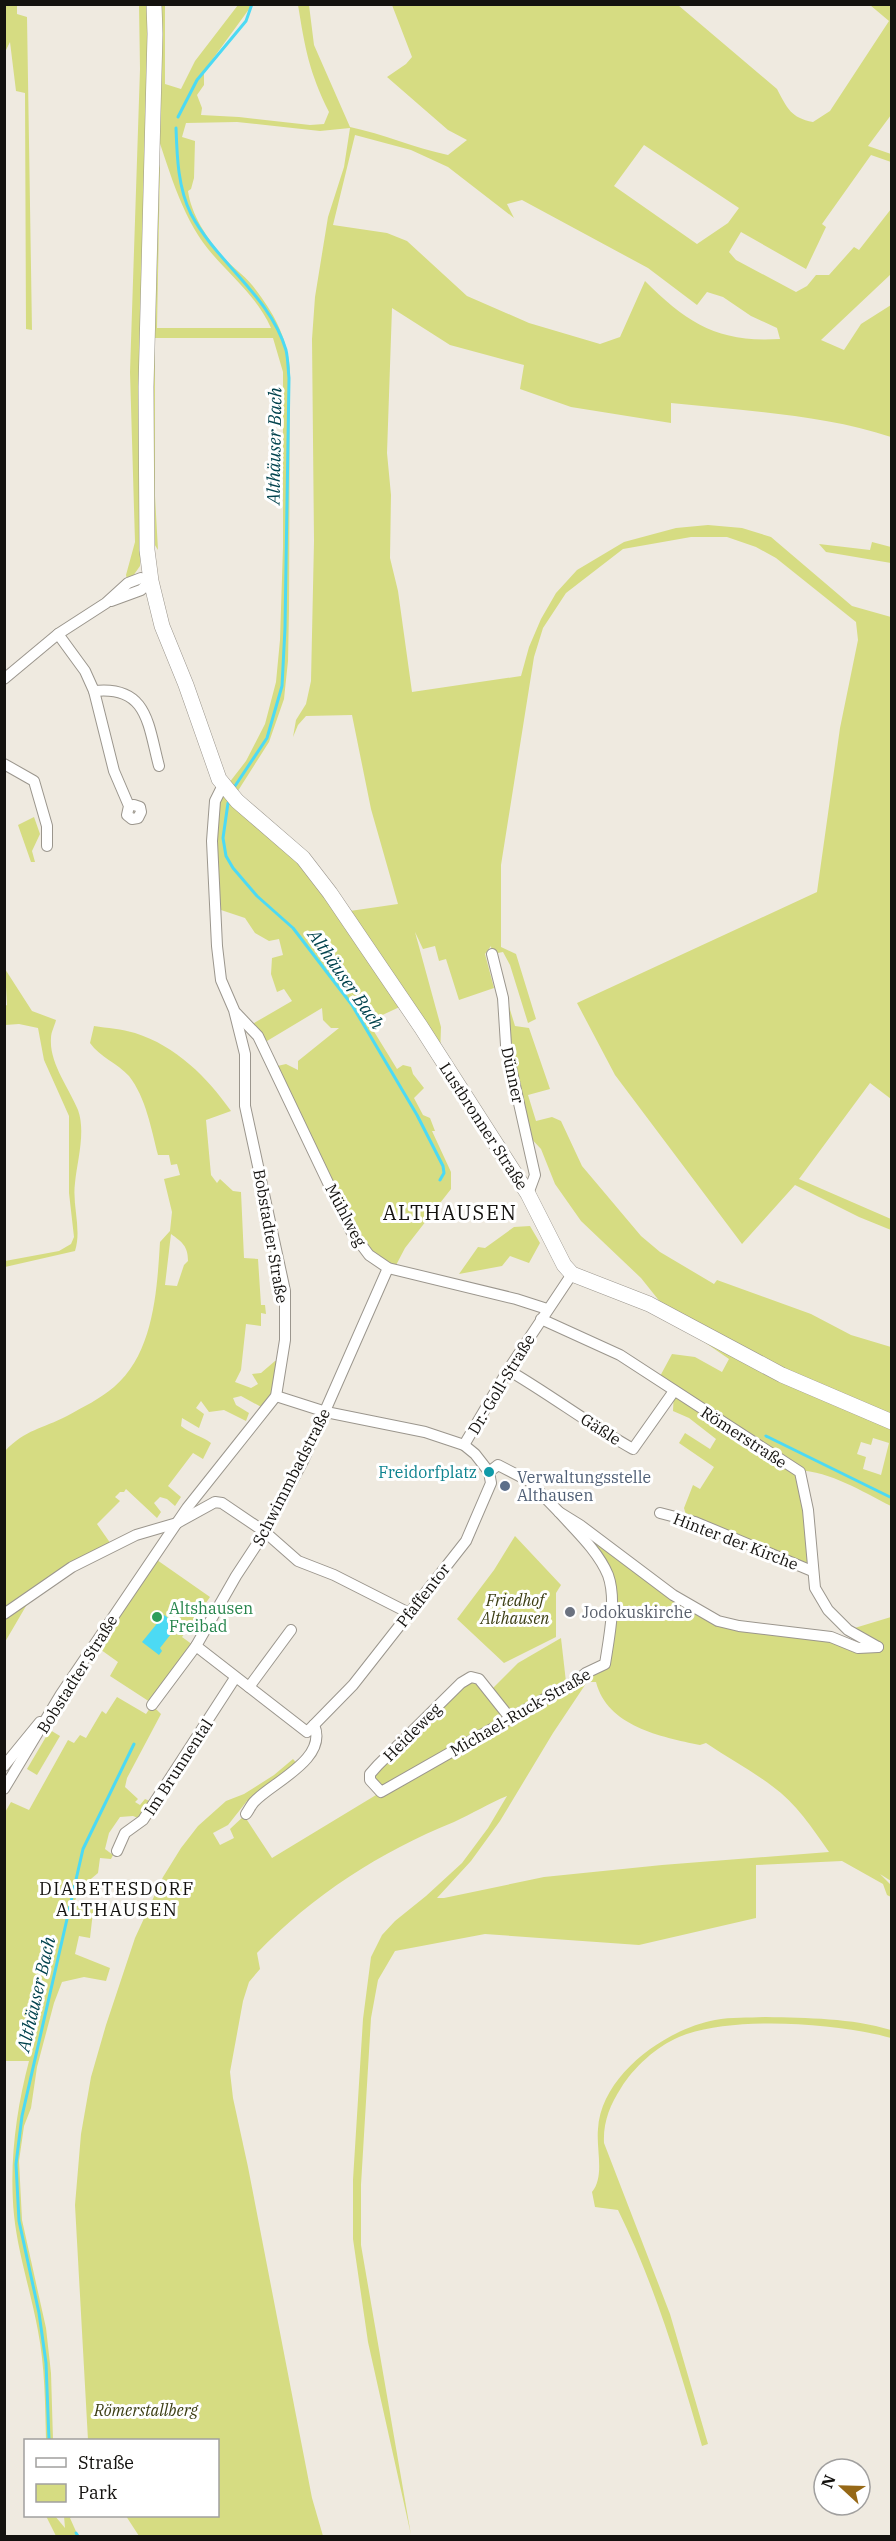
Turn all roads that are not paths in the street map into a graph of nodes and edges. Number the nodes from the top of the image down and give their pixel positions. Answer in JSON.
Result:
{"nodes":[{"id":1,"x":154,"y":4,"type":"edge"},
{"id":2,"x":151,"y":581,"type":"junction"},
{"id":3,"x":58,"y":634,"type":"junction"},
{"id":4,"x":4,"y":679,"type":"edge"},
{"id":5,"x":94,"y":691,"type":"junction"},
{"id":6,"x":4,"y":764,"type":"edge"},
{"id":7,"x":159,"y":766,"type":"dead end"},
{"id":8,"x":223,"y":785,"type":"junction"},
{"id":9,"x":129,"y":806,"type":"dead end"},
{"id":10,"x":47,"y":846,"type":"dead end"},
{"id":11,"x":492,"y":954,"type":"dead end"},
{"id":12,"x":234,"y":1010,"type":"junction"},
{"id":13,"x":528,"y":1194,"type":"junction"},
{"id":14,"x":388,"y":1268,"type":"junction"},
{"id":15,"x":572,"y":1274,"type":"junction"},
{"id":16,"x":544,"y":1314,"type":"junction"},
{"id":17,"x":508,"y":1370,"type":"junction"},
{"id":18,"x":674,"y":1391,"type":"junction"},
{"id":19,"x":276,"y":1396,"type":"junction"},
{"id":20,"x":326,"y":1412,"type":"junction"},
{"id":21,"x":891,"y":1422,"type":"edge"},
{"id":22,"x":464,"y":1446,"type":"junction"},
{"id":23,"x":489,"y":1472,"type":"junction"},
{"id":24,"x":559,"y":1512,"type":"junction"},
{"id":25,"x":660,"y":1513,"type":"dead end"},
{"id":26,"x":177,"y":1523,"type":"junction"},
{"id":27,"x":265,"y":1532,"type":"junction"},
{"id":28,"x":812,"y":1571,"type":"junction"},
{"id":29,"x":409,"y":1613,"type":"junction"},
{"id":30,"x":5,"y":1614,"type":"edge"},
{"id":31,"x":291,"y":1630,"type":"dead end"},
{"id":32,"x":196,"y":1646,"type":"junction"},
{"id":33,"x":878,"y":1647,"type":"joint"},
{"id":34,"x":236,"y":1678,"type":"junction"},
{"id":35,"x":249,"y":1687,"type":"junction"},
{"id":36,"x":55,"y":1705,"type":"junction"},
{"id":37,"x":152,"y":1705,"type":"dead end"},
{"id":38,"x":510,"y":1718,"type":"junction"},
{"id":39,"x":310,"y":1728,"type":"junction"},
{"id":40,"x":4,"y":1766,"type":"edge"},
{"id":41,"x":4,"y":1789,"type":"edge"},
{"id":42,"x":381,"y":1792,"type":"joint"},
{"id":43,"x":246,"y":1814,"type":"dead end"},
{"id":44,"x":117,"y":1851,"type":"dead end"}],
"edges":[{"from":1,"to":2,"type":"street"},
{"from":2,"to":3,"type":"street"},
{"from":2,"to":8,"type":"street"},
{"from":3,"to":4,"type":"street"},
{"from":3,"to":5,"type":"street"},
{"from":5,"to":7,"type":"street"},
{"from":5,"to":9,"type":"street"},
{"from":6,"to":10,"type":"street"},
{"from":8,"to":12,"type":"street","name":"Bobstadter Straße"},
{"from":8,"to":13,"type":"street","name":"Lustbronner Straße"},
{"from":11,"to":13,"type":"street","name":"Dünner"},
{"from":12,"to":14,"type":"street","name":"Mühlweg"},
{"from":12,"to":19,"type":"street","name":"Bobstadter Straße"},
{"from":13,"to":15,"type":"street","name":"Lustbronner Straße"},
{"from":14,"to":16,"type":"street","name":"Mühlweg"},
{"from":14,"to":20,"type":"street","name":"Schwimmbadstraße"},
{"from":15,"to":16,"type":"street","name":"Dr.-Goll-Straße"},
{"from":15,"to":21,"type":"street"},
{"from":16,"to":17,"type":"street","name":"Dr.-Goll-Straße"},
{"from":16,"to":18,"type":"street","name":"Römerstraße"},
{"from":17,"to":18,"type":"street","name":"Gäßle"},
{"from":17,"to":22,"type":"street","name":"Dr.-Goll-Straße"},
{"from":18,"to":28,"type":"street","name":"Römerstraße"},
{"from":19,"to":20,"type":"street","name":"Dr.-Goll-Straße"},
{"from":19,"to":26,"type":"street","name":"Bobstadter Straße"},
{"from":20,"to":22,"type":"street","name":"Dr.-Goll-Straße"},
{"from":20,"to":27,"type":"street","name":"Schwimmbadstraße"},
{"from":22,"to":23,"type":"street"},
{"from":23,"to":24,"type":"street","name":"Michael-Ruck-Straße"},
{"from":23,"to":29,"type":"street","name":"Pfaffentor"},
{"from":24,"to":33,"type":"street","name":"Michael-Ruck-Straße"},
{"from":24,"to":38,"type":"street","name":"Michael-Ruck-Straße"},
{"from":25,"to":28,"type":"street","name":"Hinter der Kirche"},
{"from":26,"to":27,"type":"street"},
{"from":26,"to":30,"type":"street"},
{"from":26,"to":36,"type":"street","name":"Bobstadter Straße"},
{"from":27,"to":29,"type":"street"},
{"from":27,"to":32,"type":"street","name":"Schwimmbadstraße"},
{"from":28,"to":33,"type":"street","name":"Römerstraße"},
{"from":29,"to":39,"type":"street","name":"Pfaffentor"},
{"from":31,"to":35,"type":"street"},
{"from":32,"to":34,"type":"street"},
{"from":32,"to":37,"type":"street","name":"Schwimmbadstraße"},
{"from":34,"to":35,"type":"street"},
{"from":34,"to":44,"type":"street","name":"Im Brunnental"},
{"from":35,"to":39,"type":"street"},
{"from":36,"to":40,"type":"street"},
{"from":36,"to":41,"type":"street","name":"Bobstadter Straße"},
{"from":38,"to":42,"type":"street","name":"Michael-Ruck-Straße"},
{"from":38,"to":42,"type":"street","name":"Heideweg"},
{"from":39,"to":43,"type":"street"}]}
